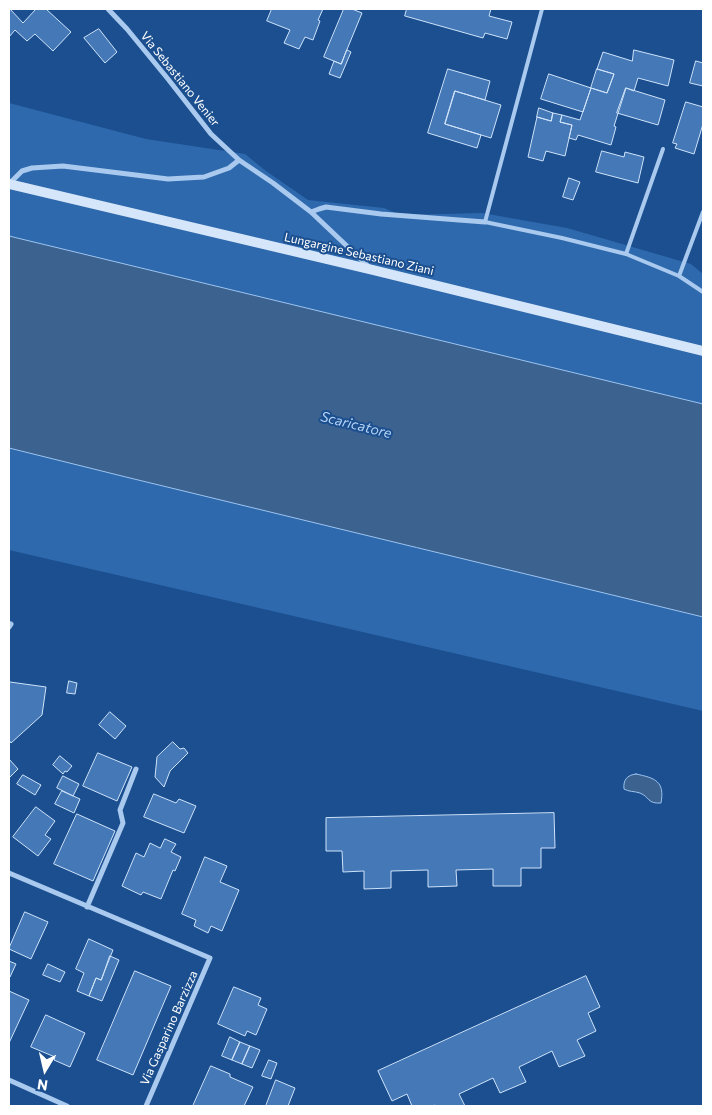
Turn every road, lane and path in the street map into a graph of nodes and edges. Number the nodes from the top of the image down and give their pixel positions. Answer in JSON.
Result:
{"nodes":[{"id":1,"x":108,"y":9,"type":"edge"},
{"id":2,"x":542,"y":9,"type":"edge"},
{"id":3,"x":663,"y":149,"type":"dead end"},
{"id":4,"x":239,"y":160,"type":"junction"},
{"id":5,"x":9,"y":184,"type":"edge"},
{"id":6,"x":311,"y":212,"type":"junction"},
{"id":7,"x":703,"y":212,"type":"edge"},
{"id":8,"x":485,"y":222,"type":"junction"},
{"id":9,"x":626,"y":254,"type":"junction"},
{"id":10,"x":373,"y":270,"type":"junction"},
{"id":11,"x":679,"y":276,"type":"junction"},
{"id":12,"x":703,"y":292,"type":"edge"},
{"id":13,"x":703,"y":351,"type":"edge"},
{"id":14,"x":136,"y":769,"type":"dead end"},
{"id":15,"x":9,"y":872,"type":"edge"},
{"id":16,"x":87,"y":907,"type":"junction"},
{"id":17,"x":9,"y":1080,"type":"edge"},
{"id":18,"x":67,"y":1106,"type":"edge"},
{"id":19,"x":146,"y":1106,"type":"edge"}],
"edges":[{"from":1,"to":4,"type":"street","name":"Via Sebastiano Venier"},
{"from":2,"to":8,"type":"lane"},
{"from":3,"to":9,"type":"lane"},
{"from":4,"to":5,"type":"street"},
{"from":4,"to":6,"type":"street","name":"Via Sebastiano Venier"},
{"from":5,"to":10,"type":"street","name":"Lungargine Sebastiano Ziani"},
{"from":6,"to":8,"type":"street"},
{"from":6,"to":10,"type":"street","name":"Via Sebastiano Venier"},
{"from":7,"to":11,"type":"lane"},
{"from":8,"to":9,"type":"lane"},
{"from":9,"to":11,"type":"lane"},
{"from":10,"to":13,"type":"street","name":"Lungargine Sebastiano Ziani"},
{"from":11,"to":12,"type":"lane"},
{"from":14,"to":16,"type":"street"},
{"from":15,"to":16,"type":"street"},
{"from":16,"to":19,"type":"street","name":"Via Gasparino Barzizza"},
{"from":17,"to":18,"type":"street"}]}
